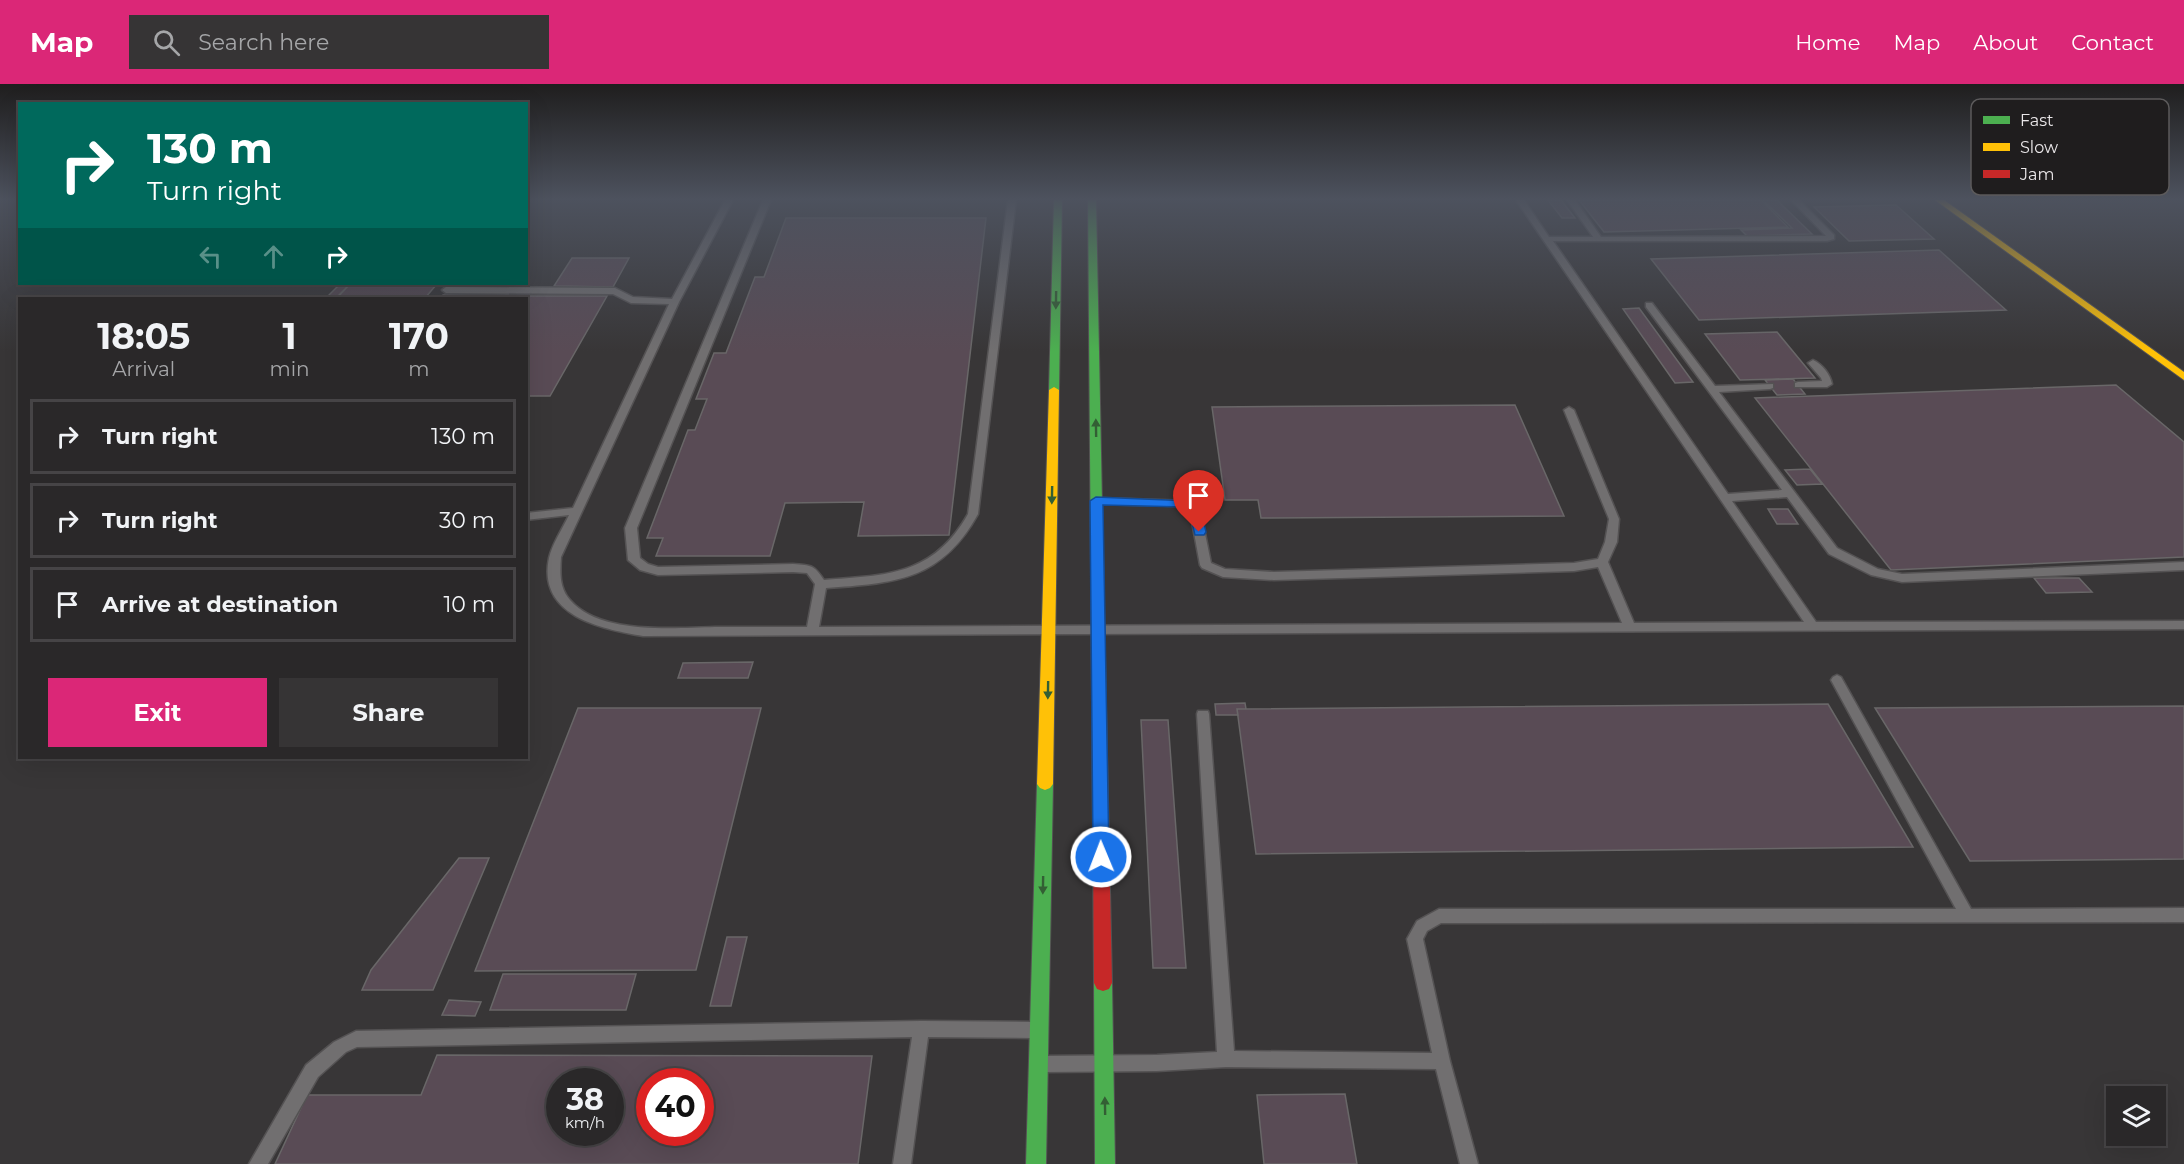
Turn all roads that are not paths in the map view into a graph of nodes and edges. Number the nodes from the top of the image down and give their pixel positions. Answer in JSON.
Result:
{"nodes":[{"id":1,"x":702,"y":250,"type":"edge"},
{"id":2,"x":746,"y":250,"type":"edge"},
{"id":3,"x":1006,"y":250,"type":"edge"},
{"id":4,"x":1057,"y":250,"type":"edge"},
{"id":5,"x":1093,"y":250,"type":"edge"},
{"id":6,"x":1555,"y":250,"type":"edge"},
{"id":7,"x":2009,"y":250,"type":"edge"},
{"id":8,"x":446,"y":290,"type":"dead end"},
{"id":9,"x":675,"y":302,"type":"junction"},
{"id":10,"x":1649,"y":305,"type":"dead end"},
{"id":11,"x":1812,"y":363,"type":"dead end"},
{"id":12,"x":2184,"y":377,"type":"edge"},
{"id":13,"x":1798,"y":385,"type":"dead end"},
{"id":14,"x":1770,"y":386,"type":"dead end"},
{"id":15,"x":1711,"y":388,"type":"junction"},
{"id":16,"x":1569,"y":410,"type":"dead end"},
{"id":17,"x":1790,"y":493,"type":"junction"},
{"id":18,"x":1725,"y":498,"type":"junction"},
{"id":19,"x":1096,"y":501,"type":"junction"},
{"id":20,"x":577,"y":511,"type":"junction"},
{"id":21,"x":528,"y":517,"type":"edge"},
{"id":22,"x":1602,"y":562,"type":"junction"},
{"id":23,"x":2184,"y":566,"type":"edge"},
{"id":24,"x":821,"y":585,"type":"junction"},
{"id":25,"x":2184,"y":625,"type":"edge"},
{"id":26,"x":1814,"y":628,"type":"junction"},
{"id":27,"x":1630,"y":629,"type":"junction"},
{"id":28,"x":1050,"y":630,"type":"junction"},
{"id":29,"x":1098,"y":630,"type":"junction"},
{"id":30,"x":812,"y":631,"type":"junction"},
{"id":31,"x":1837,"y":680,"type":"dead end"},
{"id":32,"x":1203,"y":714,"type":"dead end"},
{"id":33,"x":1967,"y":915,"type":"junction"},
{"id":34,"x":2184,"y":915,"type":"edge"},
{"id":35,"x":921,"y":1029,"type":"junction"},
{"id":36,"x":1040,"y":1030,"type":"junction"},
{"id":37,"x":1226,"y":1059,"type":"junction"},
{"id":38,"x":1442,"y":1061,"type":"junction"},
{"id":39,"x":1104,"y":1062,"type":"junction"},
{"id":40,"x":1039,"y":1064,"type":"junction"},
{"id":41,"x":258,"y":1164,"type":"edge"},
{"id":42,"x":902,"y":1164,"type":"edge"},
{"id":43,"x":1036,"y":1164,"type":"edge"},
{"id":44,"x":1105,"y":1164,"type":"edge"},
{"id":45,"x":1469,"y":1164,"type":"edge"}],
"edges":[{"from":1,"to":9,"type":"lane"},
{"from":2,"to":24,"type":"lane"},
{"from":3,"to":24,"type":"lane"},
{"from":4,"to":28,"type":"street","one_way":true},
{"from":19,"to":5,"type":"street","one_way":true},
{"from":6,"to":18,"type":"lane"},
{"from":7,"to":12,"type":"street"},
{"from":8,"to":9,"type":"lane"},
{"from":9,"to":20,"type":"lane"},
{"from":10,"to":15,"type":"lane"},
{"from":11,"to":13,"type":"lane"},
{"from":14,"to":15,"type":"lane"},
{"from":15,"to":17,"type":"lane"},
{"from":16,"to":22,"type":"lane"},
{"from":17,"to":18,"type":"lane"},
{"from":17,"to":23,"type":"lane"},
{"from":18,"to":26,"type":"lane"},
{"from":19,"to":22,"type":"lane"},
{"from":19,"to":29,"type":"street"},
{"from":20,"to":21,"type":"lane"},
{"from":20,"to":30,"type":"lane"},
{"from":22,"to":27,"type":"lane"},
{"from":24,"to":30,"type":"lane"},
{"from":25,"to":26,"type":"lane"},
{"from":26,"to":27,"type":"lane"},
{"from":27,"to":29,"type":"lane"},
{"from":28,"to":29,"type":"lane"},
{"from":28,"to":30,"type":"lane"},
{"from":28,"to":36,"type":"street","one_way":true},
{"from":29,"to":39,"type":"street"},
{"from":31,"to":33,"type":"lane"},
{"from":32,"to":37,"type":"lane"},
{"from":33,"to":34,"type":"lane"},
{"from":33,"to":38,"type":"lane"},
{"from":35,"to":36,"type":"lane"},
{"from":35,"to":41,"type":"lane"},
{"from":35,"to":42,"type":"lane"},
{"from":36,"to":40,"type":"street"},
{"from":37,"to":38,"type":"lane"},
{"from":37,"to":39,"type":"lane"},
{"from":38,"to":45,"type":"lane"},
{"from":39,"to":40,"type":"lane"},
{"from":44,"to":39,"type":"street","one_way":true},
{"from":40,"to":43,"type":"street"}]}
